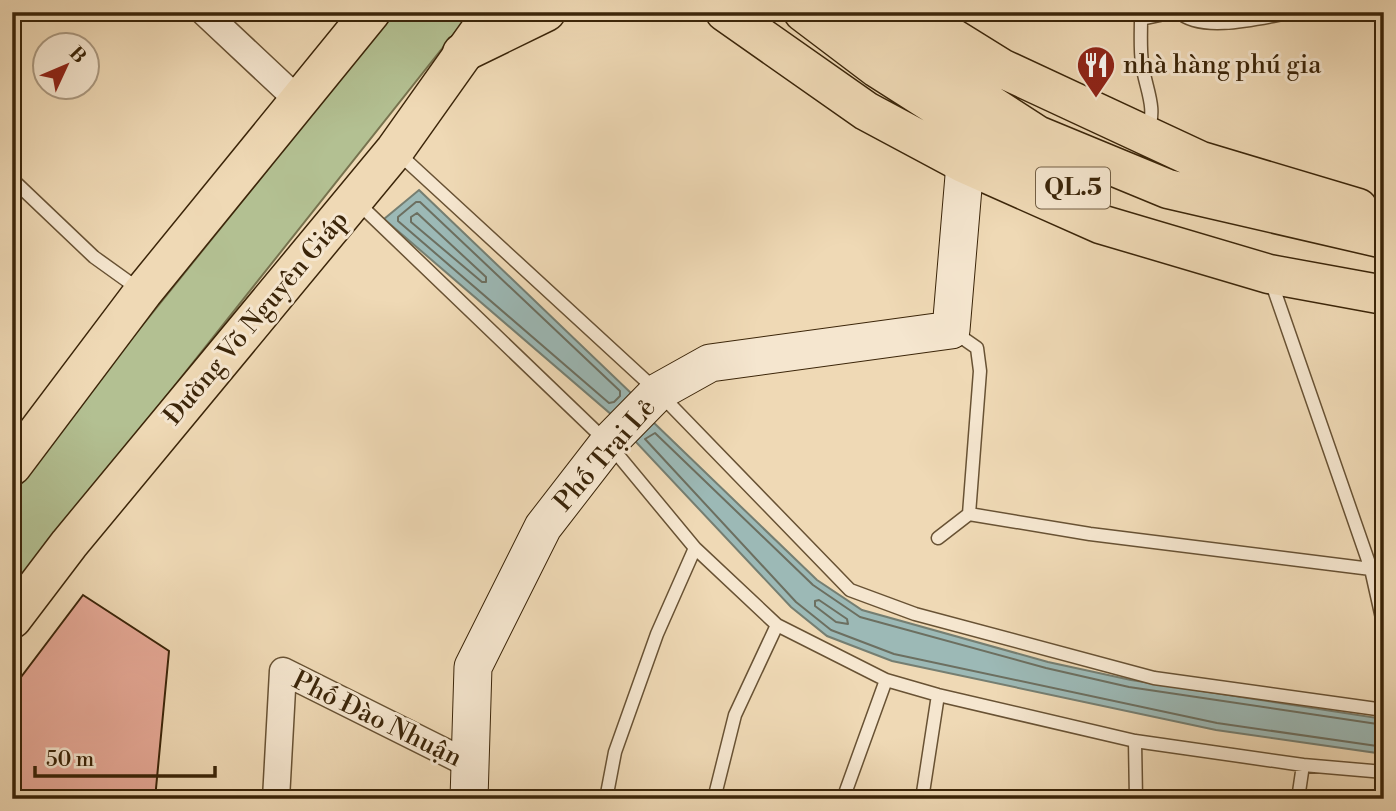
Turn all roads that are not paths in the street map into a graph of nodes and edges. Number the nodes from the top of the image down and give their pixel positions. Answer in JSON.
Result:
{"nodes":[{"id":1,"x":204,"y":12,"type":"edge"},
{"id":2,"x":371,"y":12,"type":"edge"},
{"id":3,"x":493,"y":12,"type":"edge"},
{"id":4,"x":545,"y":12,"type":"edge"},
{"id":5,"x":803,"y":12,"type":"edge"},
{"id":6,"x":856,"y":12,"type":"edge"},
{"id":7,"x":1176,"y":12,"type":"edge"},
{"id":8,"x":1293,"y":12,"type":"edge"},
{"id":9,"x":915,"y":14,"type":"edge"},
{"id":10,"x":735,"y":19,"type":"edge"},
{"id":11,"x":462,"y":53,"type":"junction"},
{"id":12,"x":300,"y":102,"type":"junction"},
{"id":13,"x":1145,"y":136,"type":"junction"},
{"id":14,"x":395,"y":150,"type":"junction"},
{"id":15,"x":965,"y":164,"type":"junction"},
{"id":16,"x":12,"y":180,"type":"edge"},
{"id":17,"x":354,"y":199,"type":"junction"},
{"id":18,"x":1384,"y":216,"type":"edge"},
{"id":19,"x":1384,"y":239,"type":"edge"},
{"id":20,"x":1269,"y":274,"type":"junction"},
{"id":21,"x":1384,"y":274,"type":"edge"},
{"id":22,"x":143,"y":292,"type":"junction"},
{"id":23,"x":1384,"y":295,"type":"edge"},
{"id":24,"x":951,"y":330,"type":"junction"},
{"id":25,"x":658,"y":392,"type":"junction"},
{"id":26,"x":608,"y":443,"type":"junction"},
{"id":27,"x":12,"y":466,"type":"edge"},
{"id":28,"x":969,"y":514,"type":"junction"},
{"id":29,"x":938,"y":538,"type":"dead end"},
{"id":30,"x":695,"y":548,"type":"junction"},
{"id":31,"x":1371,"y":569,"type":"junction"},
{"id":32,"x":12,"y":619,"type":"edge"},
{"id":33,"x":777,"y":625,"type":"junction"},
{"id":34,"x":1384,"y":627,"type":"edge"},
{"id":35,"x":886,"y":680,"type":"junction"},
{"id":36,"x":938,"y":695,"type":"junction"},
{"id":37,"x":1384,"y":710,"type":"edge"},
{"id":38,"x":1135,"y":741,"type":"junction"},
{"id":39,"x":1303,"y":765,"type":"junction"},
{"id":40,"x":1384,"y":772,"type":"edge"},
{"id":41,"x":470,"y":782,"type":"edge"},
{"id":42,"x":276,"y":799,"type":"edge"},
{"id":43,"x":606,"y":799,"type":"edge"},
{"id":44,"x":714,"y":799,"type":"edge"},
{"id":45,"x":843,"y":799,"type":"edge"},
{"id":46,"x":922,"y":799,"type":"edge"},
{"id":47,"x":1136,"y":799,"type":"edge"},
{"id":48,"x":1298,"y":799,"type":"edge"}],
"edges":[{"from":1,"to":12,"type":"street"},
{"from":2,"to":12,"type":"main road"},
{"from":3,"to":11,"type":"main road","name":"Đường Võ Nguyên Giáp"},
{"from":4,"to":11,"type":"main road"},
{"from":5,"to":21,"type":"main road","number":"QL.5"},
{"from":6,"to":19,"type":"main road","number":"QL.5"},
{"from":7,"to":8,"type":"lane"},
{"from":7,"to":13,"type":"lane"},
{"from":9,"to":13,"type":"main road"},
{"from":10,"to":15,"type":"main road","number":"QL.5"},
{"from":11,"to":14,"type":"main road","name":"Đường Võ Nguyên Giáp"},
{"from":12,"to":22,"type":"main road"},
{"from":13,"to":18,"type":"main road"},
{"from":14,"to":17,"type":"main road","name":"Đường Võ Nguyên Giáp"},
{"from":14,"to":25,"type":"lane"},
{"from":15,"to":20,"type":"main road","number":"QL.5"},
{"from":15,"to":24,"type":"street"},
{"from":16,"to":22,"type":"lane"},
{"from":17,"to":26,"type":"lane"},
{"from":17,"to":32,"type":"main road","name":"Đường Võ Nguyên Giáp"},
{"from":20,"to":23,"type":"main road","number":"QL.5"},
{"from":20,"to":31,"type":"lane"},
{"from":22,"to":27,"type":"main road"},
{"from":24,"to":25,"type":"street","name":"Phố Trại Lẻ"},
{"from":24,"to":28,"type":"lane"},
{"from":25,"to":26,"type":"street","name":"Phố Trại Lẻ"},
{"from":25,"to":37,"type":"lane"},
{"from":26,"to":30,"type":"lane"},
{"from":26,"to":41,"type":"street","name":"Phố Trại Lẻ"},
{"from":28,"to":29,"type":"lane"},
{"from":28,"to":31,"type":"lane"},
{"from":30,"to":33,"type":"lane"},
{"from":30,"to":43,"type":"lane"},
{"from":31,"to":34,"type":"lane"},
{"from":33,"to":35,"type":"lane"},
{"from":33,"to":44,"type":"lane"},
{"from":35,"to":36,"type":"lane"},
{"from":35,"to":45,"type":"lane"},
{"from":36,"to":38,"type":"lane"},
{"from":36,"to":46,"type":"lane"},
{"from":38,"to":39,"type":"lane"},
{"from":38,"to":47,"type":"lane"},
{"from":39,"to":40,"type":"lane"},
{"from":39,"to":48,"type":"lane"},
{"from":41,"to":42,"type":"street","name":"Phố Đào Nhuận"}]}
